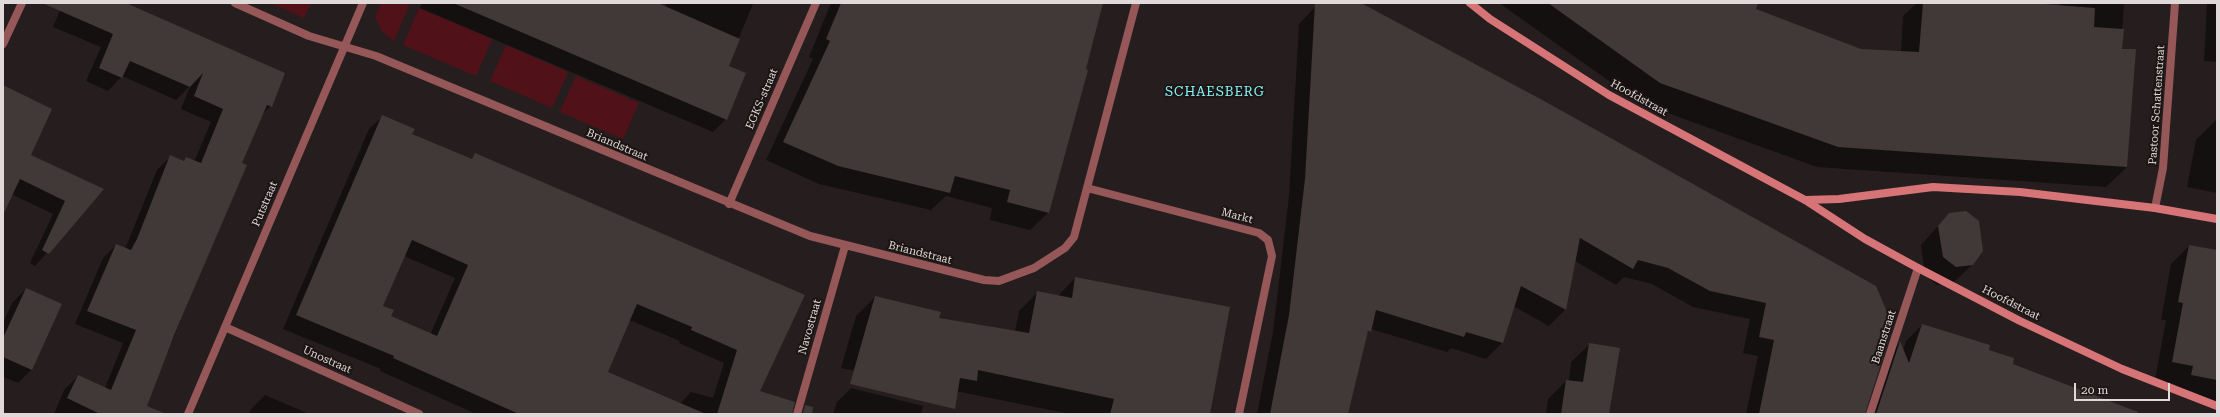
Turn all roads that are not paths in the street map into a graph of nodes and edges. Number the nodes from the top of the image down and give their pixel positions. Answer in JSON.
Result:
{"nodes":[{"id":1,"x":22,"y":3,"type":"edge"},
{"id":2,"x":235,"y":3,"type":"edge"},
{"id":3,"x":363,"y":3,"type":"edge"},
{"id":4,"x":816,"y":3,"type":"edge"},
{"id":5,"x":1136,"y":3,"type":"edge"},
{"id":6,"x":1470,"y":3,"type":"edge"},
{"id":7,"x":2175,"y":3,"type":"edge"},
{"id":8,"x":3,"y":44,"type":"edge"},
{"id":9,"x":344,"y":47,"type":"junction"},
{"id":10,"x":1087,"y":188,"type":"junction"},
{"id":11,"x":1805,"y":200,"type":"junction"},
{"id":12,"x":729,"y":204,"type":"junction"},
{"id":13,"x":2155,"y":208,"type":"junction"},
{"id":14,"x":2217,"y":219,"type":"edge"},
{"id":15,"x":844,"y":246,"type":"junction"},
{"id":16,"x":1918,"y":268,"type":"junction"},
{"id":17,"x":225,"y":327,"type":"junction"},
{"id":18,"x":2217,"y":406,"type":"edge"},
{"id":19,"x":188,"y":414,"type":"edge"},
{"id":20,"x":419,"y":414,"type":"edge"},
{"id":21,"x":797,"y":414,"type":"edge"},
{"id":22,"x":1239,"y":414,"type":"edge"},
{"id":23,"x":1870,"y":414,"type":"edge"}],
"edges":[{"from":1,"to":8,"type":"street"},
{"from":2,"to":9,"type":"street","name":"Briandstraat"},
{"from":3,"to":9,"type":"street","name":"Putstraat"},
{"from":4,"to":12,"type":"street","name":"EGKS-straat"},
{"from":5,"to":10,"type":"street"},
{"from":6,"to":11,"type":"street","name":"Hoofdstraat"},
{"from":7,"to":13,"type":"street","name":"Pastoor Schattenstraat"},
{"from":9,"to":12,"type":"street","name":"Briandstraat"},
{"from":9,"to":17,"type":"street","name":"Putstraat"},
{"from":10,"to":15,"type":"street","name":"Briandstraat"},
{"from":10,"to":22,"type":"street","name":"Markt"},
{"from":11,"to":13,"type":"street","name":"Hoofdstraat"},
{"from":11,"to":16,"type":"street","name":"Hoofdstraat"},
{"from":12,"to":15,"type":"street","name":"Briandstraat"},
{"from":13,"to":14,"type":"street","name":"Hoofdstraat"},
{"from":15,"to":21,"type":"street","name":"Navostraat"},
{"from":16,"to":18,"type":"street","name":"Hoofdstraat"},
{"from":16,"to":23,"type":"street","name":"Baanstraat"},
{"from":17,"to":19,"type":"street","name":"Putstraat"},
{"from":17,"to":20,"type":"street","name":"Unostraat"}]}
